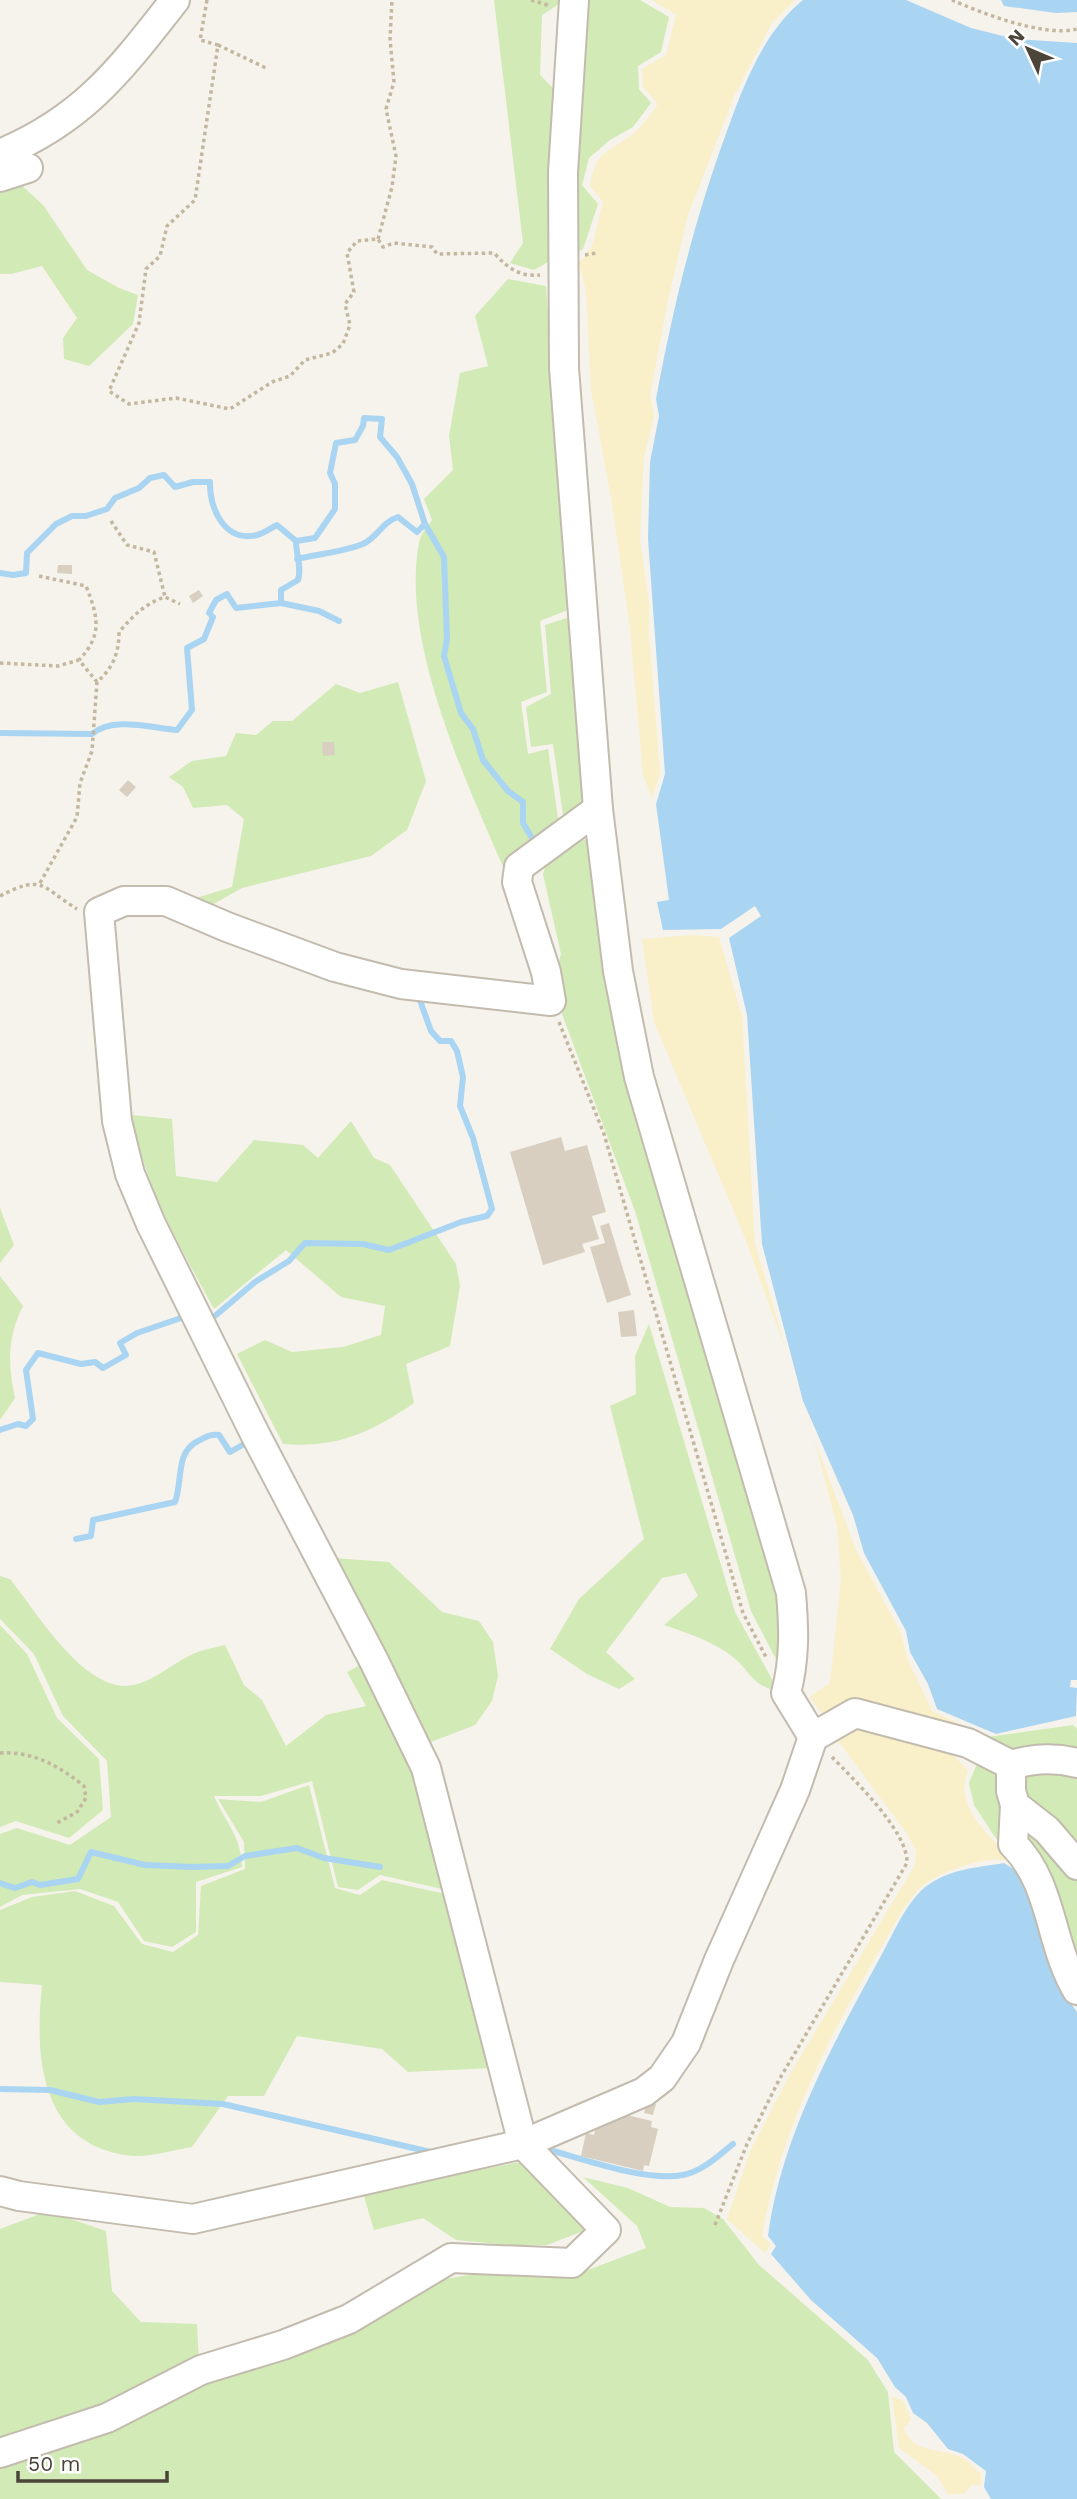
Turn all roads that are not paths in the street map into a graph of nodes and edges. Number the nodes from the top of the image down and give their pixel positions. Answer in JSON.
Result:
{"nodes":[{"id":1,"x":175,"y":0,"type":"edge"},
{"id":2,"x":574,"y":0,"type":"edge"},
{"id":3,"x":0,"y":154,"type":"edge"},
{"id":4,"x":28,"y":168,"type":"dead end"},
{"id":5,"x":0,"y":177,"type":"edge"},
{"id":6,"x":598,"y":809,"type":"junction"},
{"id":7,"x":813,"y":1737,"type":"junction"},
{"id":8,"x":1077,"y":1763,"type":"edge"},
{"id":9,"x":1011,"y":1765,"type":"junction"},
{"id":10,"x":1015,"y":1805,"type":"junction"},
{"id":11,"x":1077,"y":1866,"type":"edge"},
{"id":12,"x":1077,"y":1990,"type":"edge"},
{"id":13,"x":523,"y":2144,"type":"junction"},
{"id":14,"x":0,"y":2191,"type":"edge"},
{"id":15,"x":0,"y":2453,"type":"edge"}],
"edges":[{"from":1,"to":3,"type":"street"},
{"from":2,"to":6,"type":"street"},
{"from":4,"to":5,"type":"street"},
{"from":6,"to":7,"type":"street"},
{"from":6,"to":13,"type":"street"},
{"from":7,"to":9,"type":"street"},
{"from":7,"to":13,"type":"street"},
{"from":8,"to":9,"type":"street"},
{"from":9,"to":10,"type":"street"},
{"from":10,"to":11,"type":"street"},
{"from":10,"to":12,"type":"street"},
{"from":13,"to":14,"type":"street"},
{"from":13,"to":15,"type":"street"}]}
